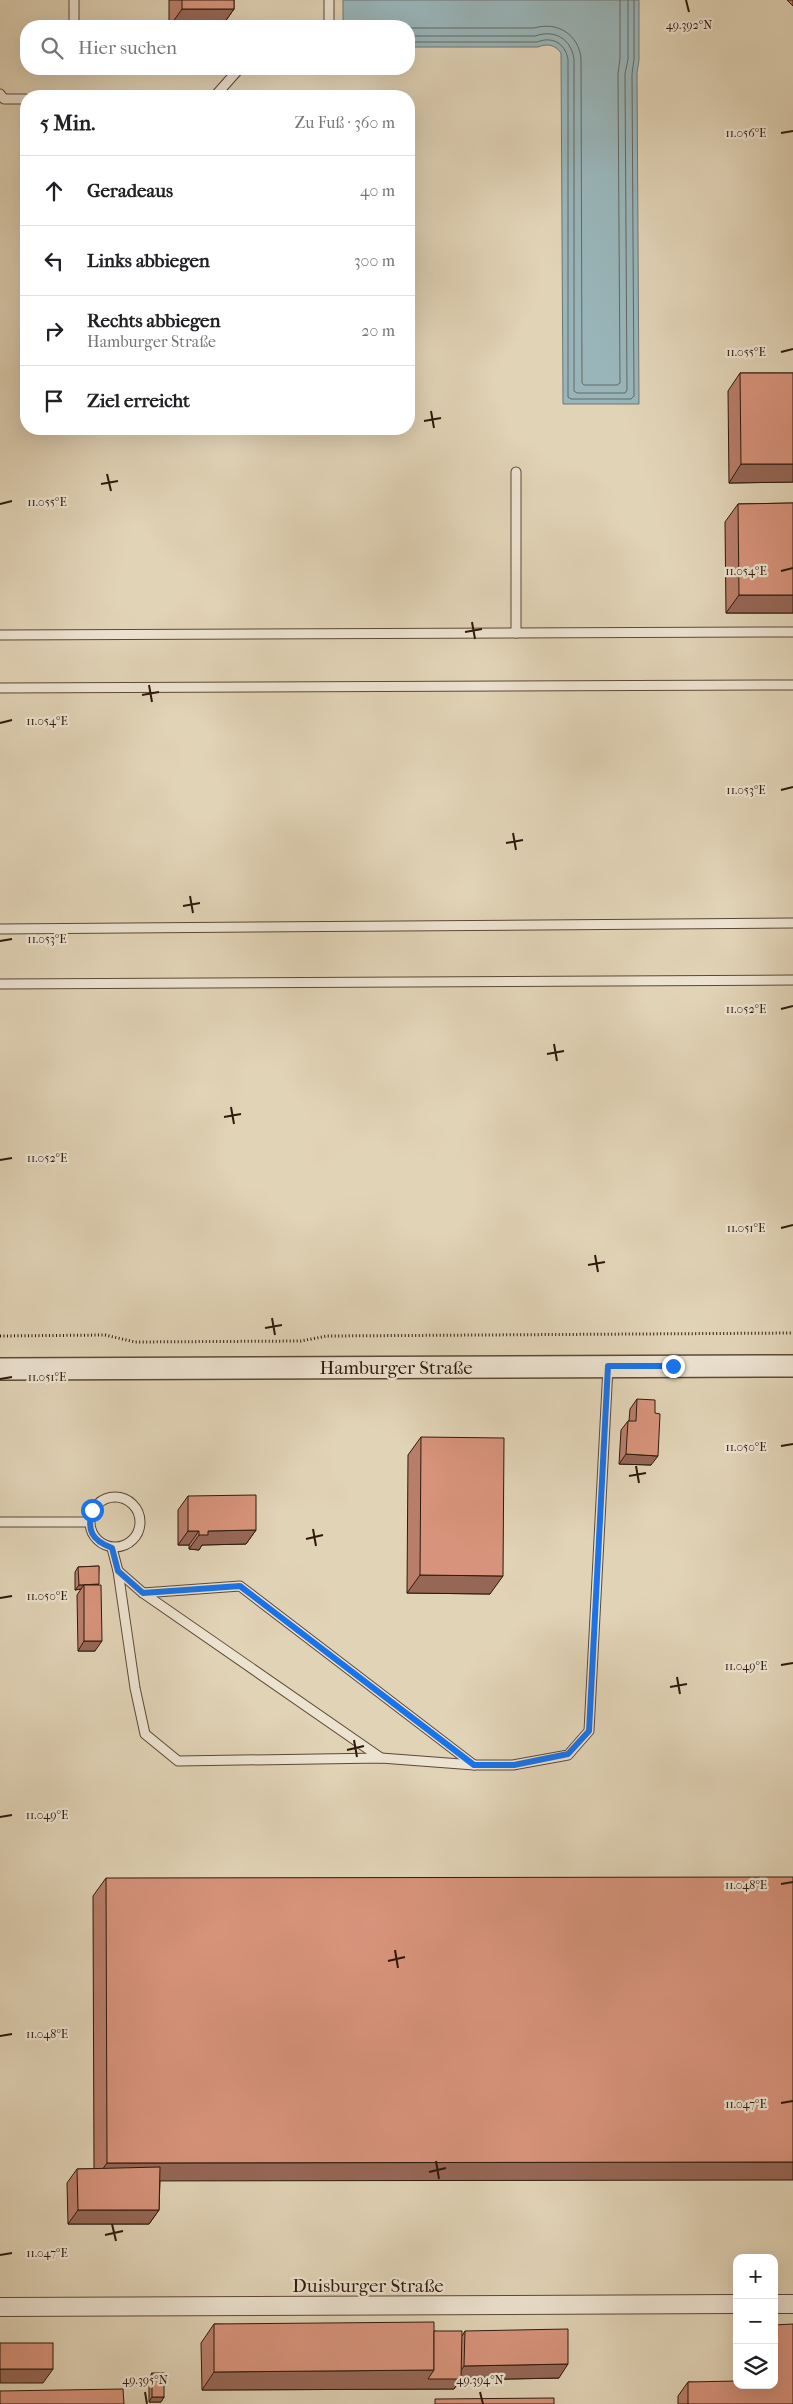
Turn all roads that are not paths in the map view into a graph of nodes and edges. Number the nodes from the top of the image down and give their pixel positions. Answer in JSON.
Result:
{"nodes":[{"id":1,"x":74,"y":0,"type":"edge"},
{"id":2,"x":329,"y":0,"type":"edge"},
{"id":3,"x":74,"y":20,"type":"edge"},
{"id":4,"x":329,"y":20,"type":"edge"},
{"id":5,"x":234,"y":75,"type":"edge"},
{"id":6,"x":220,"y":90,"type":"edge"},
{"id":7,"x":0,"y":94,"type":"edge"},
{"id":8,"x":20,"y":99,"type":"edge"},
{"id":9,"x":516,"y":472,"type":"dead end"},
{"id":10,"x":793,"y":632,"type":"edge"},
{"id":11,"x":516,"y":633,"type":"junction"},
{"id":12,"x":0,"y":636,"type":"edge"},
{"id":13,"x":793,"y":686,"type":"edge"},
{"id":14,"x":0,"y":688,"type":"edge"},
{"id":15,"x":793,"y":923,"type":"edge"},
{"id":16,"x":0,"y":930,"type":"edge"},
{"id":17,"x":793,"y":980,"type":"edge"},
{"id":18,"x":0,"y":984,"type":"edge"},
{"id":19,"x":608,"y":1366,"type":"junction"},
{"id":20,"x":793,"y":1366,"type":"edge"},
{"id":21,"x":0,"y":1369,"type":"edge"},
{"id":22,"x":0,"y":1522,"type":"edge"},
{"id":23,"x":89,"y":1522,"type":"junction"},
{"id":24,"x":112,"y":1548,"type":"junction"},
{"id":25,"x":118,"y":1571,"type":"junction"},
{"id":26,"x":143,"y":1593,"type":"junction"},
{"id":27,"x":381,"y":1758,"type":"junction"},
{"id":28,"x":474,"y":1765,"type":"junction"},
{"id":29,"x":733,"y":2304,"type":"edge"},
{"id":30,"x":778,"y":2304,"type":"edge"},
{"id":31,"x":793,"y":2304,"type":"edge"},
{"id":32,"x":0,"y":2307,"type":"edge"}],
"edges":[{"from":1,"to":3,"type":"lane"},
{"from":2,"to":4,"type":"lane"},
{"from":5,"to":6,"type":"lane"},
{"from":7,"to":8,"type":"lane"},
{"from":9,"to":11,"type":"lane"},
{"from":10,"to":11,"type":"lane"},
{"from":11,"to":12,"type":"lane"},
{"from":13,"to":14,"type":"lane"},
{"from":15,"to":16,"type":"lane"},
{"from":17,"to":18,"type":"lane"},
{"from":19,"to":20,"type":"street","name":"Hamburger Straße"},
{"from":19,"to":21,"type":"street","name":"Hamburger Straße"},
{"from":19,"to":28,"type":"lane"},
{"from":22,"to":23,"type":"lane"},
{"from":23,"to":24,"type":"lane"},
{"from":23,"to":24,"type":"lane"},
{"from":24,"to":25,"type":"lane"},
{"from":25,"to":26,"type":"lane"},
{"from":25,"to":27,"type":"lane"},
{"from":26,"to":27,"type":"lane"},
{"from":26,"to":28,"type":"lane"},
{"from":27,"to":28,"type":"lane"},
{"from":29,"to":32,"type":"street","name":"Duisburger Straße"},
{"from":30,"to":31,"type":"street"}]}
